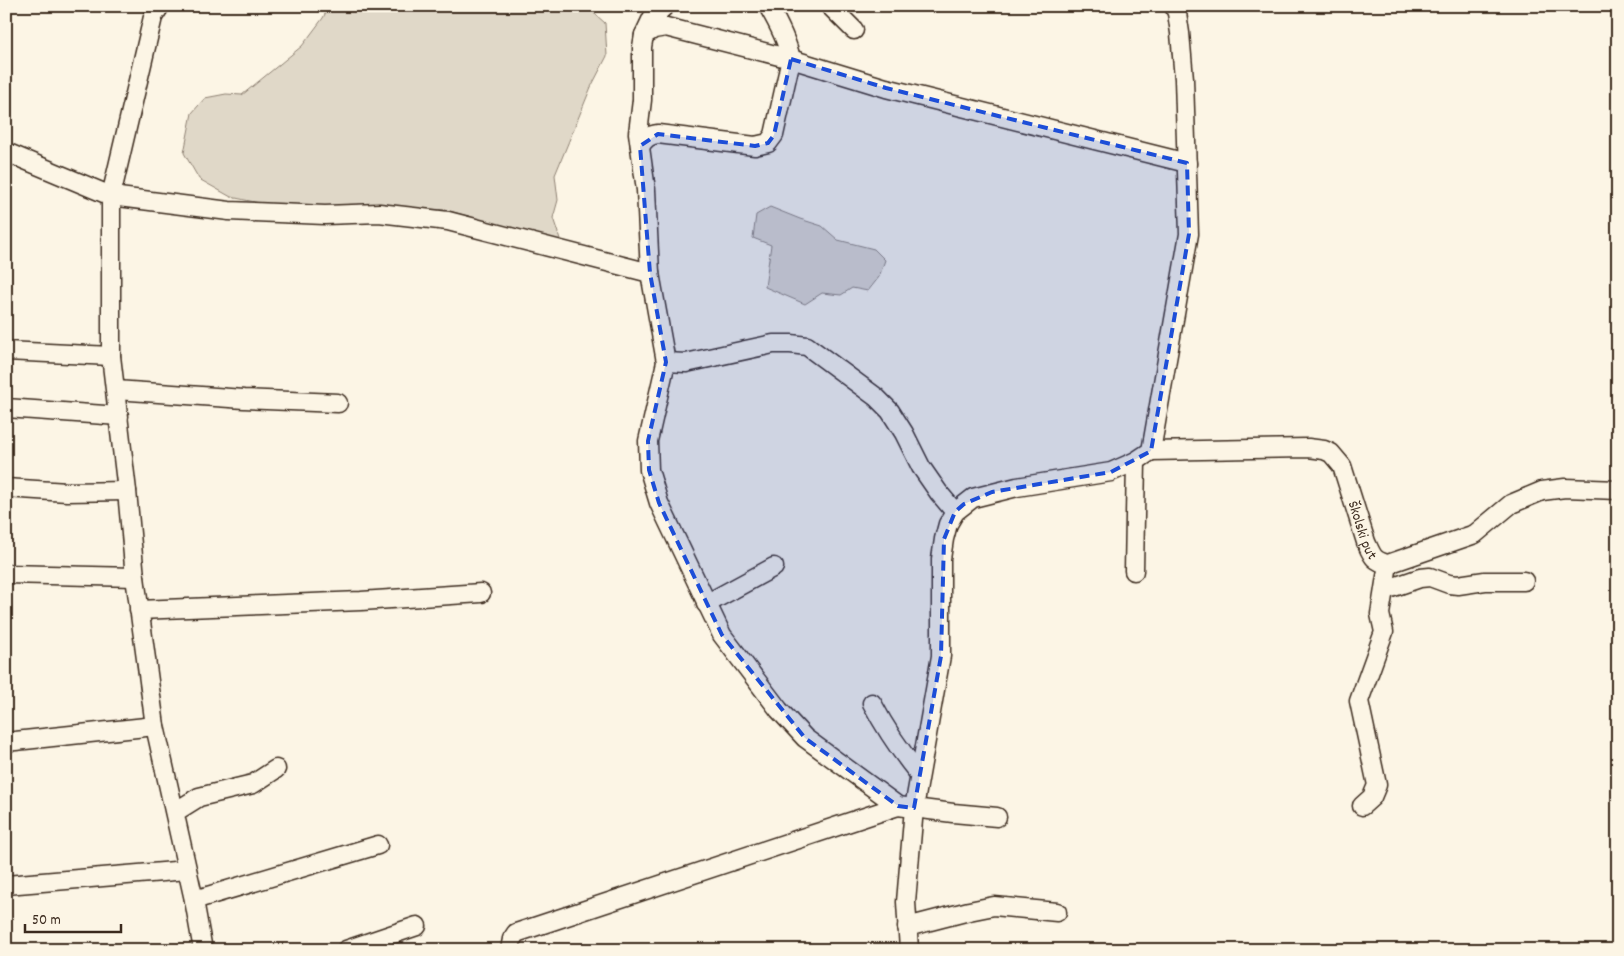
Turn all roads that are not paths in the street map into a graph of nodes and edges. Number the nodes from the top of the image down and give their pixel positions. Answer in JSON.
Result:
{"nodes":[{"id":1,"x":160,"y":6,"type":"edge"},
{"id":2,"x":665,"y":6,"type":"edge"},
{"id":3,"x":768,"y":6,"type":"edge"},
{"id":4,"x":830,"y":6,"type":"edge"},
{"id":5,"x":1176,"y":8,"type":"edge"},
{"id":6,"x":854,"y":30,"type":"dead end"},
{"id":7,"x":644,"y":35,"type":"junction"},
{"id":8,"x":791,"y":59,"type":"junction"},
{"id":9,"x":640,"y":146,"type":"junction"},
{"id":10,"x":6,"y":152,"type":"edge"},
{"id":11,"x":1187,"y":162,"type":"junction"},
{"id":12,"x":111,"y":196,"type":"junction"},
{"id":13,"x":650,"y":273,"type":"junction"},
{"id":14,"x":6,"y":351,"type":"edge"},
{"id":15,"x":111,"y":356,"type":"junction"},
{"id":16,"x":666,"y":362,"type":"junction"},
{"id":17,"x":116,"y":390,"type":"junction"},
{"id":18,"x":338,"y":403,"type":"dead end"},
{"id":19,"x":6,"y":408,"type":"edge"},
{"id":20,"x":119,"y":416,"type":"junction"},
{"id":21,"x":1151,"y":451,"type":"junction"},
{"id":22,"x":1136,"y":461,"type":"junction"},
{"id":23,"x":6,"y":488,"type":"edge"},
{"id":24,"x":1618,"y":490,"type":"edge"},
{"id":25,"x":127,"y":491,"type":"junction"},
{"id":26,"x":955,"y":512,"type":"junction"},
{"id":27,"x":1388,"y":564,"type":"junction"},
{"id":28,"x":774,"y":567,"type":"dead end"},
{"id":29,"x":1134,"y":571,"type":"dead end"},
{"id":30,"x":6,"y":574,"type":"edge"},
{"id":31,"x":134,"y":577,"type":"junction"},
{"id":32,"x":1524,"y":581,"type":"dead end"},
{"id":33,"x":1385,"y":590,"type":"junction"},
{"id":34,"x":481,"y":594,"type":"dead end"},
{"id":35,"x":706,"y":604,"type":"junction"},
{"id":36,"x":139,"y":610,"type":"junction"},
{"id":37,"x":872,"y":703,"type":"dead end"},
{"id":38,"x":155,"y":726,"type":"junction"},
{"id":39,"x":6,"y":742,"type":"edge"},
{"id":40,"x":276,"y":770,"type":"dead end"},
{"id":41,"x":919,"y":774,"type":"junction"},
{"id":42,"x":1362,"y":806,"type":"dead end"},
{"id":43,"x":906,"y":807,"type":"junction"},
{"id":44,"x":175,"y":812,"type":"junction"},
{"id":45,"x":997,"y":817,"type":"dead end"},
{"id":46,"x":378,"y":845,"type":"dead end"},
{"id":47,"x":188,"y":870,"type":"junction"},
{"id":48,"x":6,"y":885,"type":"edge"},
{"id":49,"x":194,"y":900,"type":"junction"},
{"id":50,"x":1057,"y":912,"type":"dead end"},
{"id":51,"x":417,"y":926,"type":"dead end"},
{"id":52,"x":907,"y":927,"type":"junction"},
{"id":53,"x":203,"y":950,"type":"edge"},
{"id":54,"x":346,"y":950,"type":"edge"},
{"id":55,"x":510,"y":950,"type":"edge"},
{"id":56,"x":908,"y":950,"type":"edge"}],
"edges":[{"from":1,"to":12,"type":"street"},
{"from":2,"to":7,"type":"street"},
{"from":3,"to":8,"type":"street"},
{"from":4,"to":6,"type":"street"},
{"from":5,"to":11,"type":"street"},
{"from":7,"to":8,"type":"street"},
{"from":7,"to":9,"type":"street"},
{"from":8,"to":9,"type":"street"},
{"from":8,"to":11,"type":"street"},
{"from":9,"to":13,"type":"street"},
{"from":10,"to":12,"type":"street"},
{"from":11,"to":21,"type":"street"},
{"from":12,"to":13,"type":"street"},
{"from":12,"to":15,"type":"street"},
{"from":13,"to":16,"type":"street"},
{"from":14,"to":15,"type":"street"},
{"from":15,"to":17,"type":"street"},
{"from":16,"to":26,"type":"street"},
{"from":16,"to":35,"type":"street"},
{"from":17,"to":18,"type":"street"},
{"from":17,"to":20,"type":"street"},
{"from":19,"to":20,"type":"street"},
{"from":20,"to":25,"type":"street"},
{"from":21,"to":22,"type":"street"},
{"from":21,"to":27,"type":"street","name":"Školski put"},
{"from":22,"to":26,"type":"street"},
{"from":22,"to":29,"type":"street"},
{"from":23,"to":25,"type":"street"},
{"from":24,"to":27,"type":"street","name":"Školski put"},
{"from":25,"to":31,"type":"street"},
{"from":26,"to":41,"type":"street"},
{"from":27,"to":33,"type":"street"},
{"from":28,"to":35,"type":"street"},
{"from":30,"to":31,"type":"street"},
{"from":31,"to":36,"type":"street"},
{"from":32,"to":33,"type":"street"},
{"from":33,"to":42,"type":"street"},
{"from":34,"to":36,"type":"street"},
{"from":35,"to":43,"type":"street"},
{"from":36,"to":38,"type":"street"},
{"from":37,"to":41,"type":"street"},
{"from":38,"to":39,"type":"street"},
{"from":38,"to":44,"type":"street"},
{"from":40,"to":44,"type":"street"},
{"from":41,"to":43,"type":"street"},
{"from":43,"to":45,"type":"street"},
{"from":43,"to":52,"type":"street"},
{"from":43,"to":55,"type":"street"},
{"from":44,"to":47,"type":"street"},
{"from":46,"to":49,"type":"street"},
{"from":47,"to":48,"type":"street"},
{"from":47,"to":49,"type":"street"},
{"from":49,"to":53,"type":"street"},
{"from":50,"to":52,"type":"street"},
{"from":51,"to":54,"type":"street"},
{"from":52,"to":56,"type":"street"}]}
